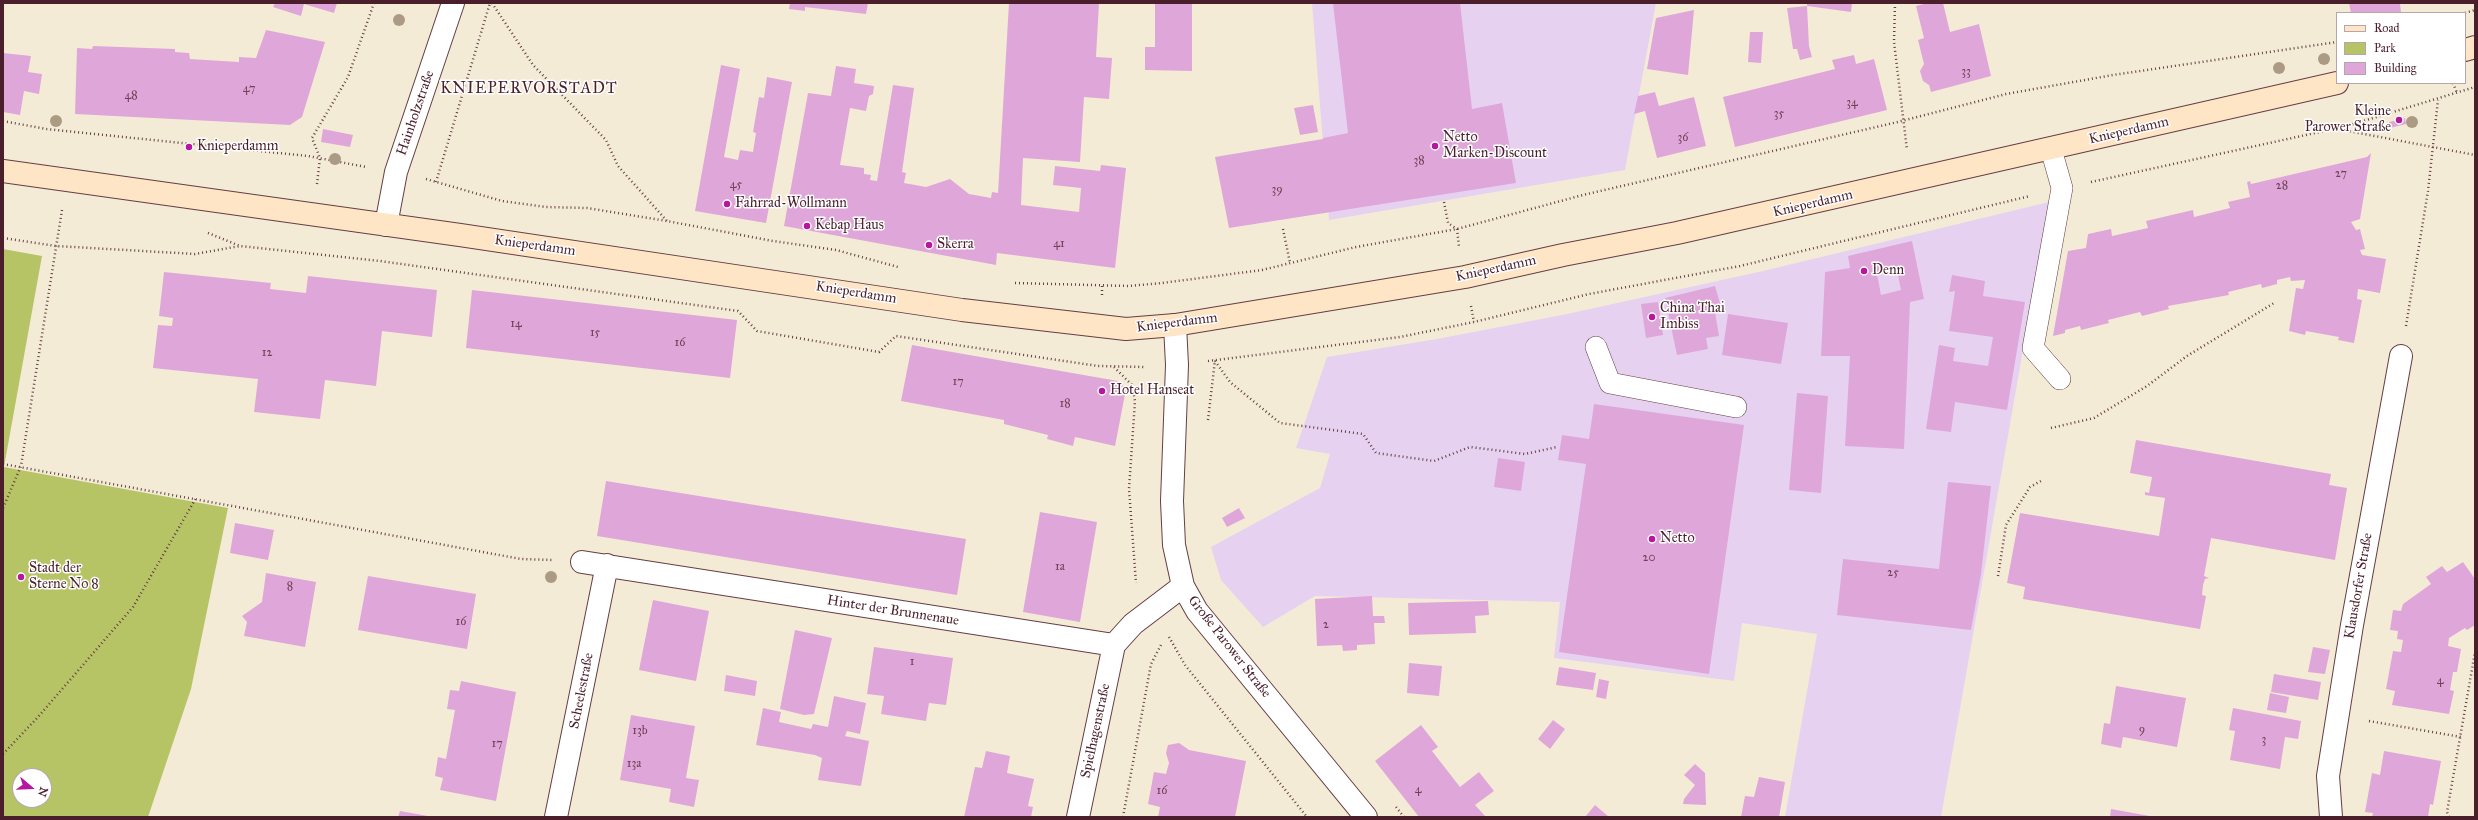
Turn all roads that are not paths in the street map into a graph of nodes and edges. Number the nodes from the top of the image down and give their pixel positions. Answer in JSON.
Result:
{"nodes":[{"id":1,"x":453,"y":3,"type":"edge"},
{"id":2,"x":2336,"y":83,"type":"edge"},
{"id":3,"x":2051,"y":149,"type":"junction"},
{"id":4,"x":3,"y":171,"type":"edge"},
{"id":5,"x":386,"y":225,"type":"junction"},
{"id":6,"x":1175,"y":325,"type":"junction"},
{"id":7,"x":1596,"y":347,"type":"dead end"},
{"id":8,"x":2401,"y":356,"type":"road end"},
{"id":9,"x":2060,"y":379,"type":"dead end"},
{"id":10,"x":1736,"y":407,"type":"dead end"},
{"id":11,"x":582,"y":562,"type":"road end"},
{"id":12,"x":607,"y":565,"type":"junction"},
{"id":13,"x":1183,"y":586,"type":"junction"},
{"id":14,"x":1114,"y":645,"type":"junction"},
{"id":15,"x":556,"y":817,"type":"edge"},
{"id":16,"x":1078,"y":817,"type":"edge"},
{"id":17,"x":1366,"y":817,"type":"edge"},
{"id":18,"x":2331,"y":817,"type":"edge"}],
"edges":[{"from":1,"to":5,"type":"street","name":"Hainholzstraße"},
{"from":2,"to":3,"type":"main road","name":"Knieperdamm"},
{"from":3,"to":6,"type":"main road","name":"Knieperdamm"},
{"from":3,"to":9,"type":"lane"},
{"from":4,"to":5,"type":"main road","name":"Knieperdamm"},
{"from":5,"to":6,"type":"main road","name":"Knieperdamm"},
{"from":6,"to":13,"type":"street","name":"Große Parower Straße"},
{"from":7,"to":10,"type":"lane"},
{"from":8,"to":18,"type":"street","name":"Klausdorfer Straße"},
{"from":11,"to":12,"type":"street","name":"Hinter der Brunnenaue"},
{"from":12,"to":14,"type":"street","name":"Hinter der Brunnenaue"},
{"from":12,"to":15,"type":"street","name":"Scheelestraße"},
{"from":13,"to":14,"type":"street"},
{"from":13,"to":17,"type":"street","name":"Große Parower Straße"},
{"from":14,"to":16,"type":"street","name":"Spielhagenstraße"}]}
